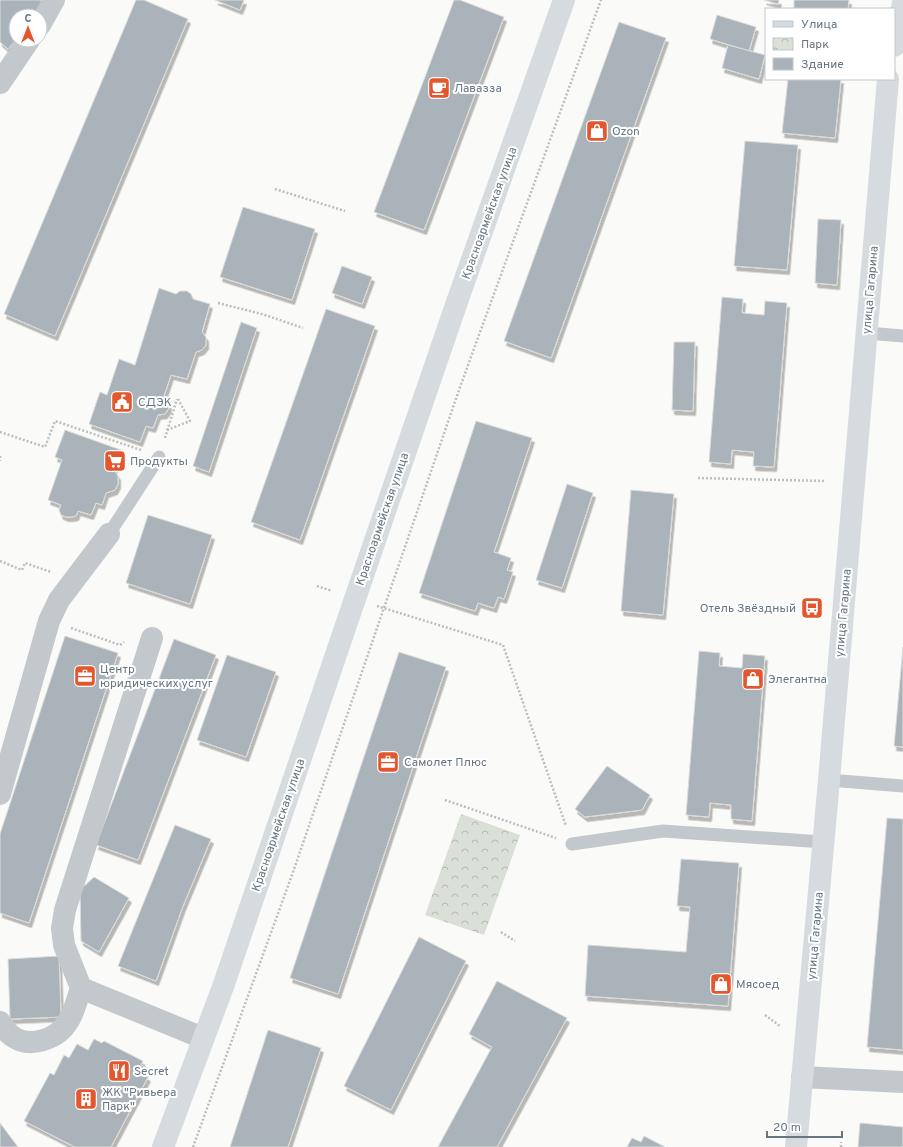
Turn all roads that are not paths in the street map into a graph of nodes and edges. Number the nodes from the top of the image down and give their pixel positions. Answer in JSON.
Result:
{"nodes":[{"id":1,"x":54,"y":0,"type":"edge"},
{"id":2,"x":564,"y":0,"type":"edge"},
{"id":3,"x":903,"y":3,"type":"edge"},
{"id":4,"x":48,"y":11,"type":"edge"},
{"id":5,"x":895,"y":41,"type":"edge"},
{"id":6,"x":24,"y":48,"type":"edge"},
{"id":7,"x":888,"y":80,"type":"edge"},
{"id":8,"x":0,"y":83,"type":"edge"},
{"id":9,"x":867,"y":333,"type":"junction"},
{"id":10,"x":903,"y":336,"type":"edge"},
{"id":11,"x":159,"y":457,"type":"road end"},
{"id":12,"x":109,"y":534,"type":"joint"},
{"id":13,"x":152,"y":638,"type":"dead end"},
{"id":14,"x":829,"y":780,"type":"junction"},
{"id":15,"x":903,"y":786,"type":"edge"},
{"id":16,"x":0,"y":794,"type":"edge"},
{"id":17,"x":823,"y":842,"type":"junction"},
{"id":18,"x":572,"y":844,"type":"road end"},
{"id":19,"x":81,"y":988,"type":"junction"},
{"id":20,"x":0,"y":1022,"type":"edge"},
{"id":21,"x":203,"y":1038,"type":"junction"},
{"id":22,"x":802,"y":1077,"type":"junction"},
{"id":23,"x":903,"y":1082,"type":"edge"},
{"id":24,"x":163,"y":1147,"type":"edge"},
{"id":25,"x":796,"y":1147,"type":"edge"}],
"edges":[{"from":1,"to":4,"type":"street"},
{"from":2,"to":21,"type":"street","name":"Красноармейская улица"},
{"from":3,"to":5,"type":"street"},
{"from":6,"to":8,"type":"street"},
{"from":7,"to":9,"type":"street","name":"улица Гагарина"},
{"from":9,"to":10,"type":"lane"},
{"from":9,"to":14,"type":"street","name":"улица Гагарина"},
{"from":11,"to":12,"type":"lane"},
{"from":12,"to":16,"type":"street"},
{"from":13,"to":19,"type":"street"},
{"from":14,"to":15,"type":"lane"},
{"from":14,"to":17,"type":"street","name":"улица Гагарина"},
{"from":17,"to":18,"type":"lane"},
{"from":17,"to":22,"type":"street","name":"улица Гагарина"},
{"from":19,"to":20,"type":"street"},
{"from":19,"to":21,"type":"street"},
{"from":21,"to":24,"type":"street","name":"Красноармейская улица"},
{"from":22,"to":23,"type":"street"},
{"from":22,"to":25,"type":"street","name":"улица Гагарина"}]}
